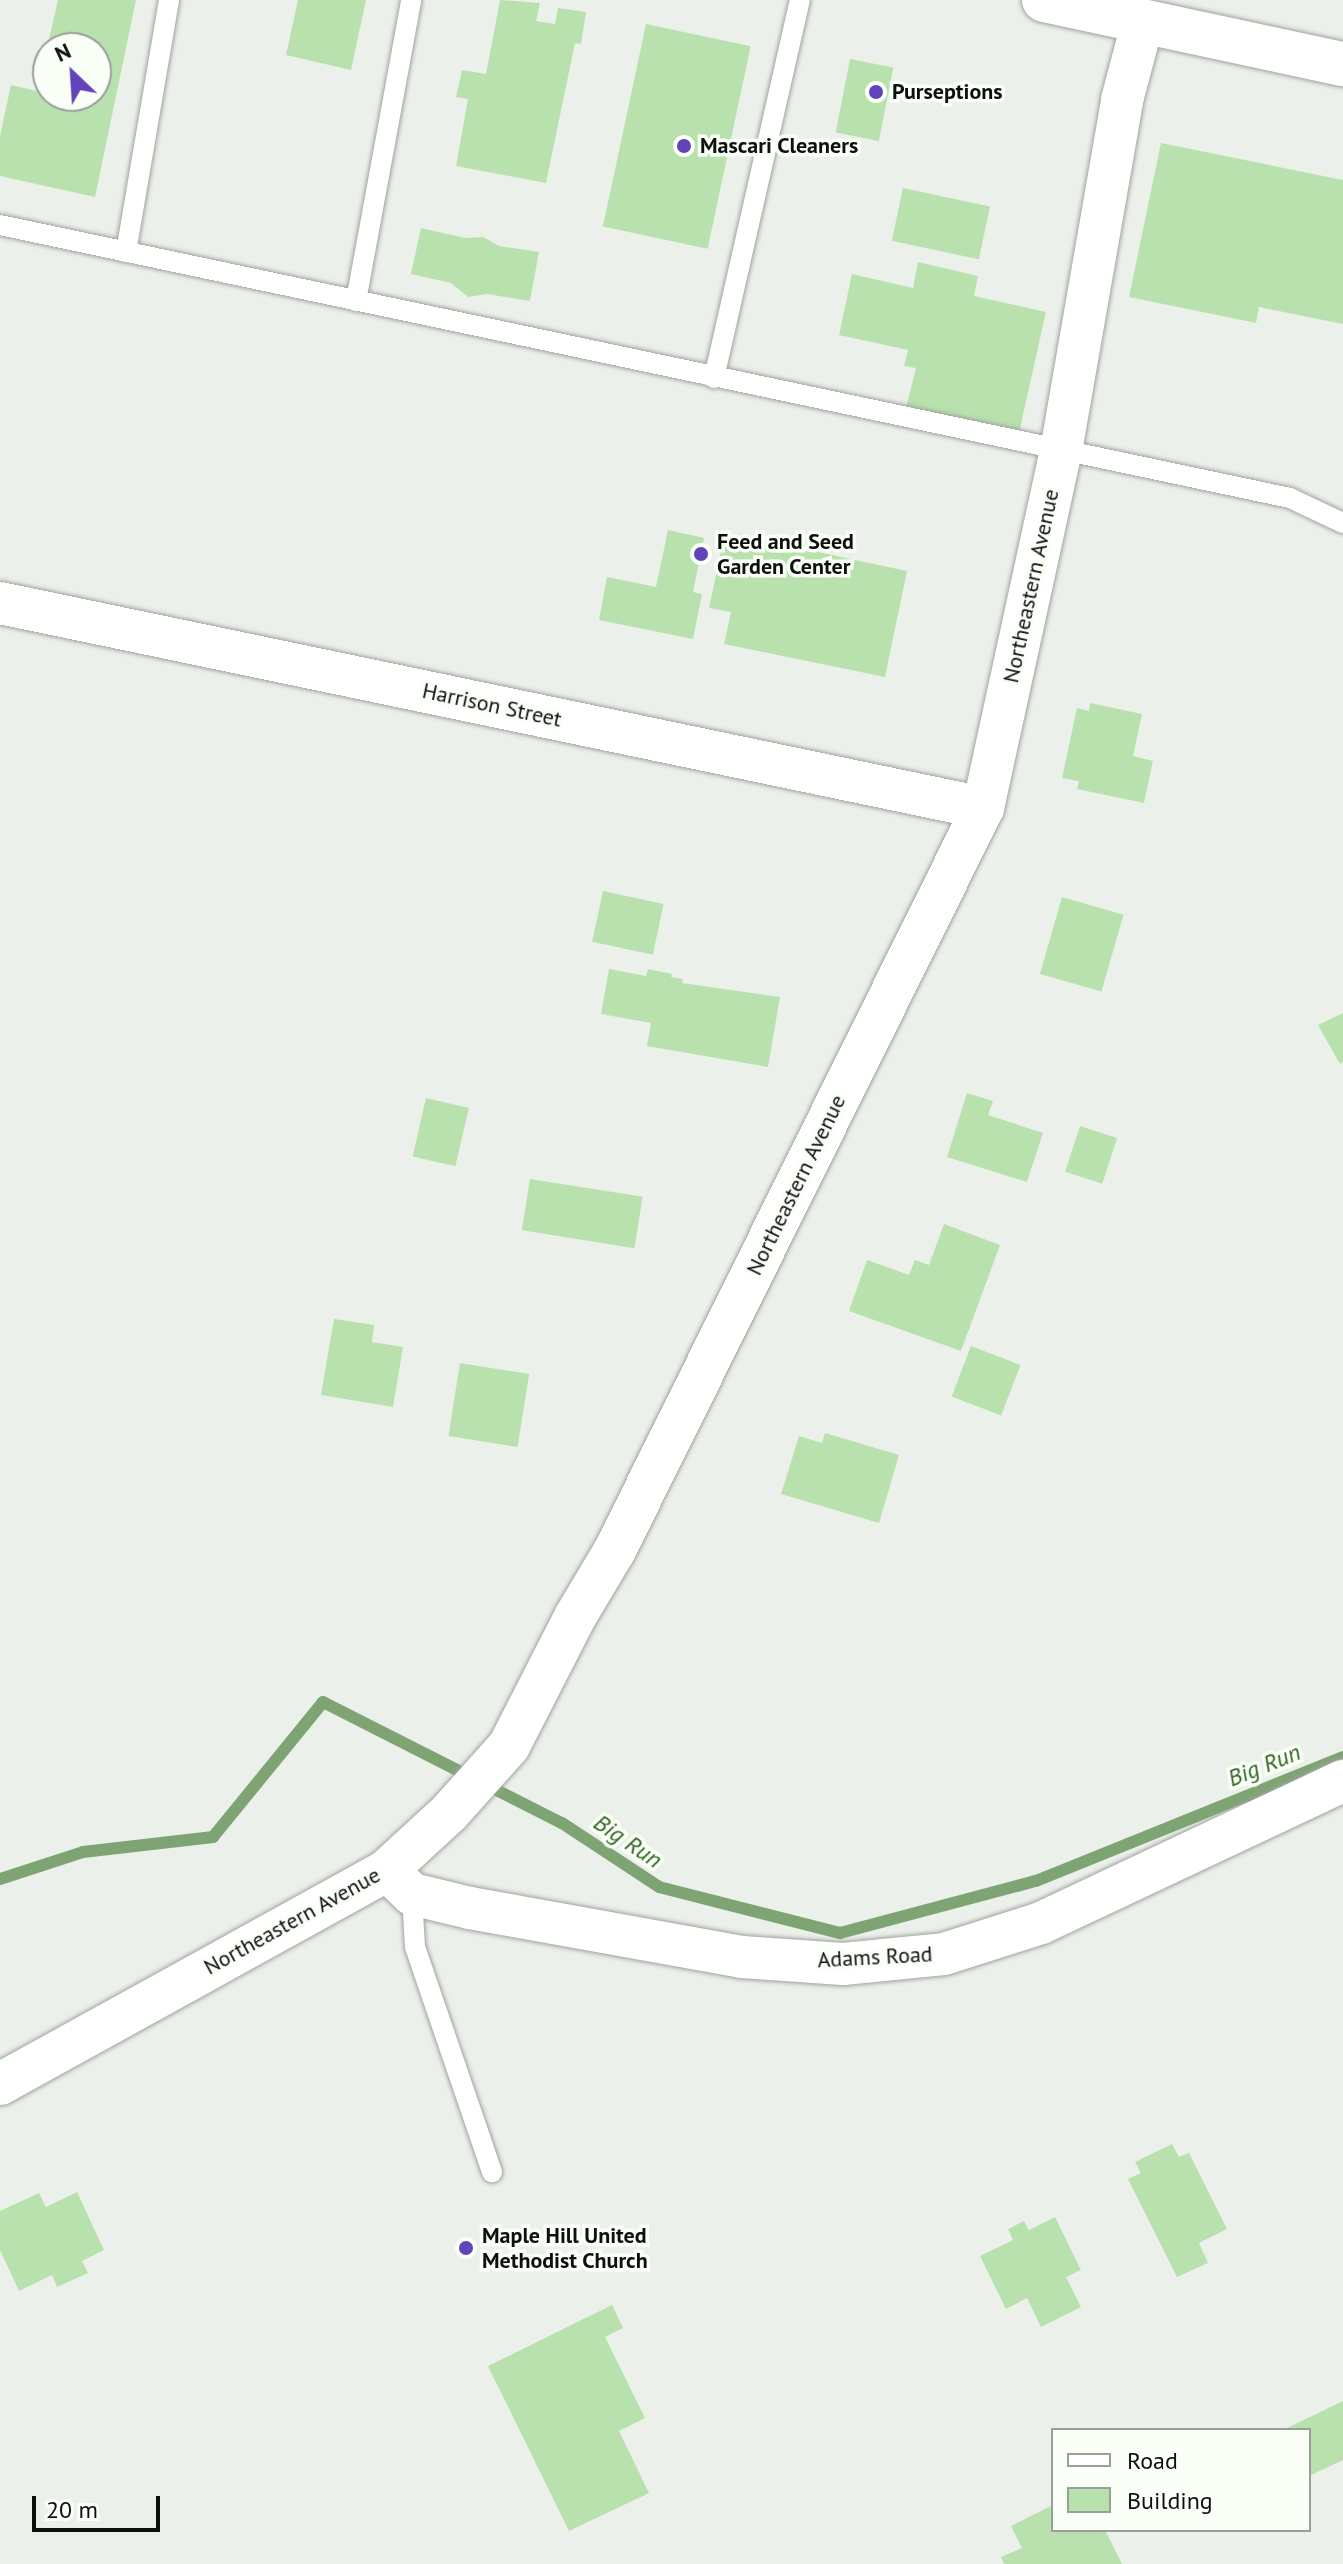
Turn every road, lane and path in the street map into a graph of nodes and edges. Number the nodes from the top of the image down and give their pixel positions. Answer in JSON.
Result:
{"nodes":[{"id":1,"x":169,"y":0,"type":"edge"},
{"id":2,"x":411,"y":0,"type":"edge"},
{"id":3,"x":800,"y":0,"type":"edge"},
{"id":4,"x":1044,"y":0,"type":"edge"},
{"id":5,"x":1147,"y":10,"type":"edge"},
{"id":6,"x":1343,"y":64,"type":"edge"},
{"id":7,"x":0,"y":225,"type":"edge"},
{"id":8,"x":126,"y":252,"type":"junction"},
{"id":9,"x":356,"y":301,"type":"junction"},
{"id":10,"x":714,"y":378,"type":"junction"},
{"id":11,"x":1061,"y":451,"type":"junction"},
{"id":12,"x":1343,"y":523,"type":"edge"},
{"id":13,"x":0,"y":603,"type":"edge"},
{"id":14,"x":983,"y":808,"type":"junction"},
{"id":15,"x":1343,"y":1781,"type":"edge"},
{"id":16,"x":399,"y":1882,"type":"junction"},
{"id":17,"x":0,"y":2084,"type":"edge"},
{"id":18,"x":492,"y":2172,"type":"dead end"}],
"edges":[{"from":1,"to":8,"type":"lane"},
{"from":2,"to":9,"type":"lane"},
{"from":3,"to":10,"type":"lane"},
{"from":4,"to":5,"type":"street"},
{"from":5,"to":6,"type":"street"},
{"from":5,"to":11,"type":"street","name":"Northeastern Avenue"},
{"from":7,"to":8,"type":"lane"},
{"from":8,"to":9,"type":"lane"},
{"from":9,"to":10,"type":"lane"},
{"from":10,"to":11,"type":"lane"},
{"from":11,"to":12,"type":"lane"},
{"from":11,"to":14,"type":"street","name":"Northeastern Avenue"},
{"from":13,"to":14,"type":"street","name":"Harrison Street"},
{"from":14,"to":16,"type":"street","name":"Northeastern Avenue"},
{"from":15,"to":16,"type":"street","name":"Adams Road"},
{"from":16,"to":17,"type":"street","name":"Northeastern Avenue"},
{"from":16,"to":18,"type":"lane"}]}
